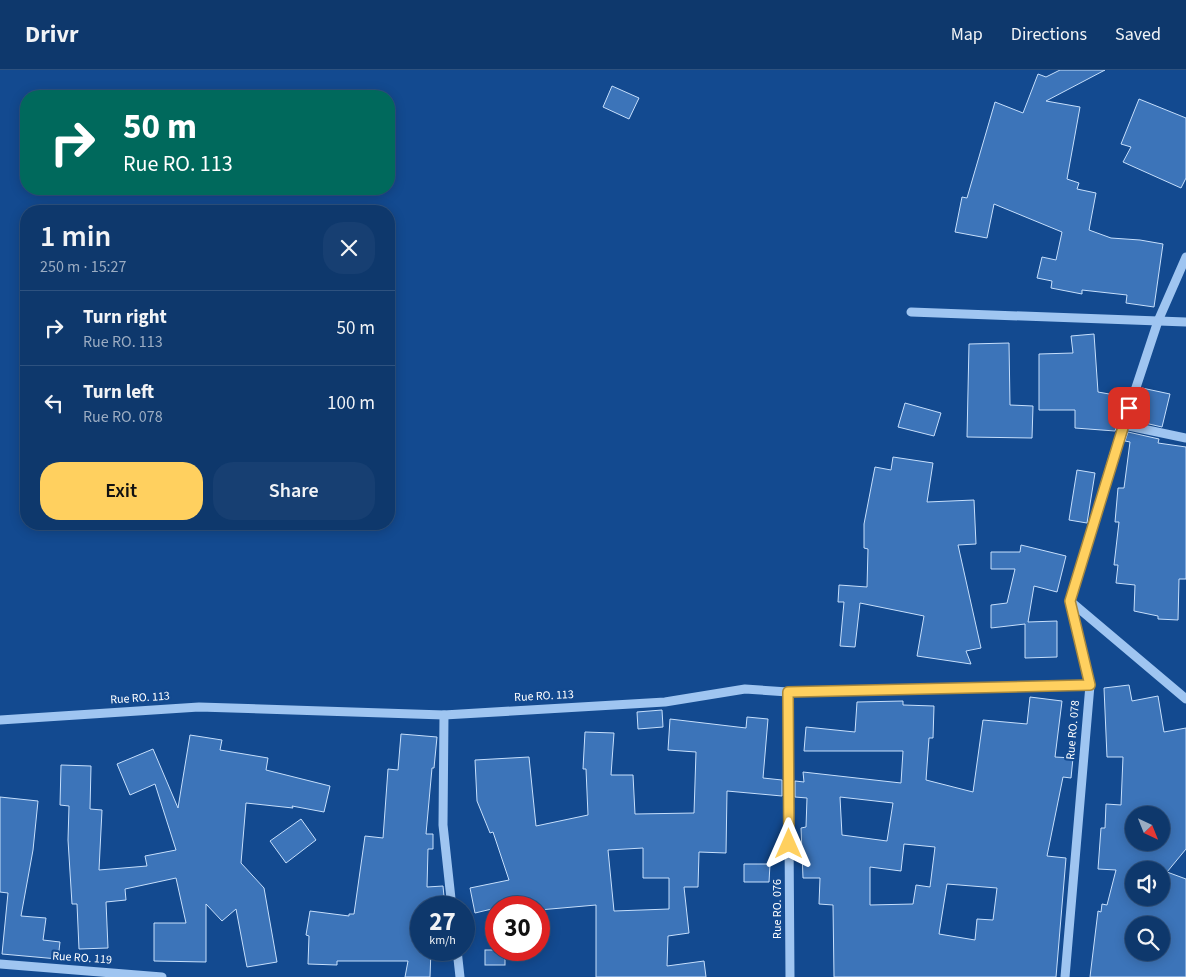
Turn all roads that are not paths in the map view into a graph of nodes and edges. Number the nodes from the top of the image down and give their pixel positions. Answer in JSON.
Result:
{"nodes":[{"id":1,"x":1186,"y":257,"type":"edge"},
{"id":2,"x":911,"y":312,"type":"dead end"},
{"id":3,"x":1158,"y":321,"type":"junction"},
{"id":4,"x":1186,"y":322,"type":"edge"},
{"id":5,"x":1124,"y":425,"type":"junction"},
{"id":6,"x":1186,"y":438,"type":"edge"},
{"id":7,"x":1070,"y":601,"type":"junction"},
{"id":8,"x":1090,"y":685,"type":"junction"},
{"id":9,"x":788,"y":692,"type":"junction"},
{"id":10,"x":1186,"y":699,"type":"edge"},
{"id":11,"x":444,"y":715,"type":"junction"},
{"id":12,"x":0,"y":720,"type":"edge"},
{"id":13,"x":451,"y":896,"type":"edge"},
{"id":14,"x":458,"y":961,"type":"edge"},
{"id":15,"x":0,"y":964,"type":"edge"},
{"id":16,"x":61,"y":973,"type":"edge"},
{"id":17,"x":162,"y":977,"type":"edge"},
{"id":18,"x":460,"y":977,"type":"edge"},
{"id":19,"x":790,"y":977,"type":"edge"},
{"id":20,"x":1065,"y":977,"type":"edge"}],
"edges":[{"from":1,"to":3,"type":"street"},
{"from":2,"to":3,"type":"street"},
{"from":3,"to":4,"type":"street"},
{"from":3,"to":5,"type":"street"},
{"from":5,"to":6,"type":"street"},
{"from":5,"to":7,"type":"street"},
{"from":7,"to":8,"type":"street","name":"Rue RO. 078"},
{"from":7,"to":10,"type":"street"},
{"from":8,"to":9,"type":"street","name":"Rue RO. 113"},
{"from":8,"to":20,"type":"street","name":"Rue RO. 078"},
{"from":9,"to":11,"type":"street","name":"Rue RO. 113"},
{"from":9,"to":19,"type":"street","name":"Rue RO. 076"},
{"from":11,"to":12,"type":"street","name":"Rue RO. 113"},
{"from":11,"to":13,"type":"street"},
{"from":14,"to":18,"type":"street"},
{"from":15,"to":16,"type":"street","name":"Rue RO. 119"},
{"from":16,"to":17,"type":"street","name":"Rue RO. 119"}]}
